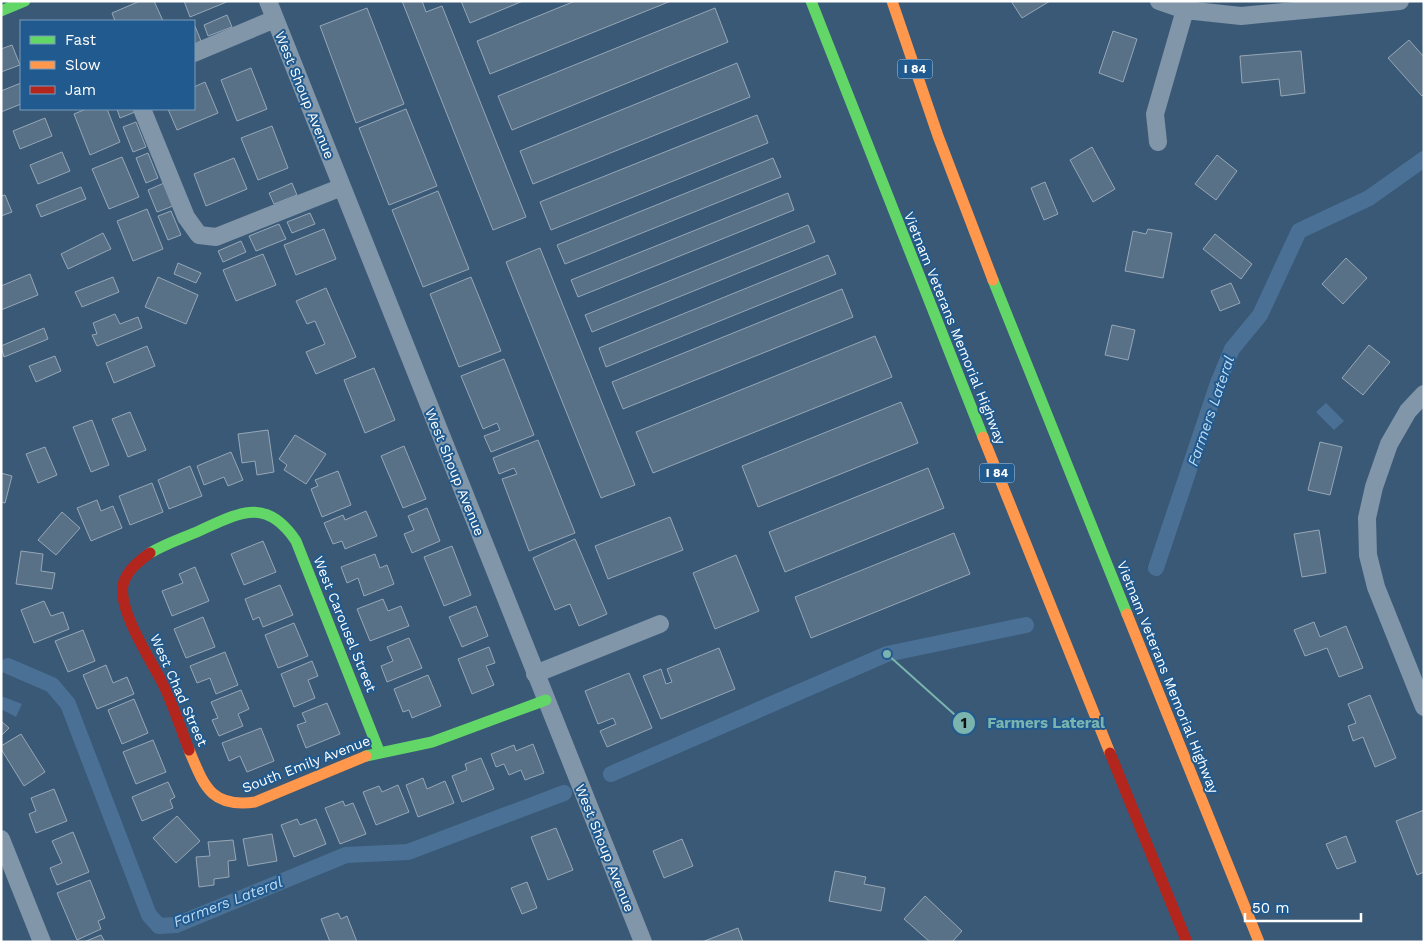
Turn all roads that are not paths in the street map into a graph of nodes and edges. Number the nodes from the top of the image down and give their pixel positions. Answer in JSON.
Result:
{"nodes":[{"id":1,"x":25,"y":1,"type":"edge"},
{"id":2,"x":268,"y":1,"type":"edge"},
{"id":3,"x":811,"y":1,"type":"edge"},
{"id":4,"x":892,"y":1,"type":"edge"},
{"id":5,"x":1159,"y":1,"type":"edge"},
{"id":6,"x":1400,"y":1,"type":"edge"},
{"id":7,"x":1185,"y":10,"type":"junction"},
{"id":8,"x":1,"y":11,"type":"edge"},
{"id":9,"x":275,"y":20,"type":"junction"},
{"id":10,"x":195,"y":53,"type":"edge"},
{"id":11,"x":142,"y":110,"type":"edge"},
{"id":12,"x":1158,"y":142,"type":"dead end"},
{"id":13,"x":342,"y":187,"type":"junction"},
{"id":14,"x":1424,"y":394,"type":"edge"},
{"id":15,"x":272,"y":516,"type":"joint"},
{"id":16,"x":660,"y":624,"type":"dead end"},
{"id":17,"x":535,"y":674,"type":"junction"},
{"id":18,"x":546,"y":700,"type":"junction"},
{"id":19,"x":1424,"y":707,"type":"edge"},
{"id":20,"x":379,"y":752,"type":"junction"},
{"id":21,"x":219,"y":799,"type":"joint"},
{"id":22,"x":1,"y":839,"type":"edge"},
{"id":23,"x":42,"y":942,"type":"edge"},
{"id":24,"x":643,"y":942,"type":"edge"},
{"id":25,"x":1187,"y":942,"type":"edge"},
{"id":26,"x":1259,"y":942,"type":"edge"}],
"edges":[{"from":1,"to":8,"type":"main road"},
{"from":2,"to":9,"type":"street","name":"West Shoup Avenue"},
{"from":3,"to":25,"type":"main road","name":"Vietnam Veterans Memorial Highway","number":"I 84"},
{"from":4,"to":26,"type":"main road","name":"Vietnam Veterans Memorial Highway","number":"I 84"},
{"from":5,"to":7,"type":"street"},
{"from":6,"to":7,"type":"street"},
{"from":7,"to":12,"type":"street"},
{"from":9,"to":10,"type":"street"},
{"from":9,"to":13,"type":"street","name":"West Shoup Avenue"},
{"from":11,"to":13,"type":"street"},
{"from":13,"to":17,"type":"street","name":"West Shoup Avenue"},
{"from":14,"to":19,"type":"street"},
{"from":15,"to":20,"type":"main road","name":"West Carousel Street"},
{"from":15,"to":21,"type":"main road","name":"West Chad Street"},
{"from":16,"to":17,"type":"street"},
{"from":17,"to":18,"type":"street","name":"West Shoup Avenue"},
{"from":18,"to":20,"type":"main road","name":"South Emily Avenue"},
{"from":18,"to":24,"type":"street","name":"West Shoup Avenue"},
{"from":20,"to":21,"type":"main road","name":"South Emily Avenue"},
{"from":22,"to":23,"type":"street"}]}
